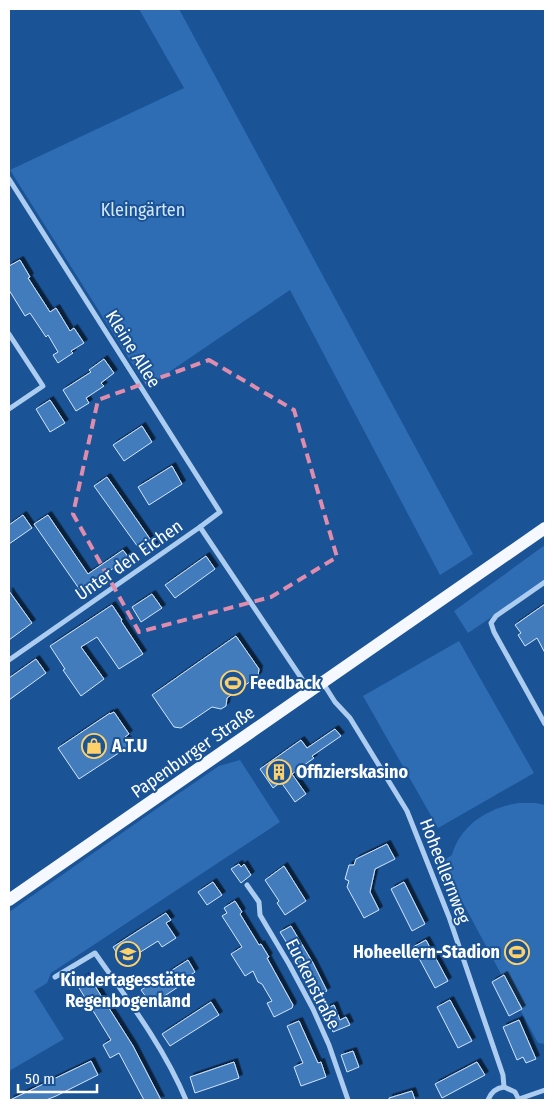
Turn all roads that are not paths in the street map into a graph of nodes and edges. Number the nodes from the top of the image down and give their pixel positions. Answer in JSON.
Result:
{"nodes":[{"id":1,"x":9,"y":179,"type":"edge"},
{"id":2,"x":9,"y":334,"type":"edge"},
{"id":3,"x":9,"y":409,"type":"edge"},
{"id":4,"x":200,"y":527,"type":"junction"},
{"id":5,"x":545,"y":528,"type":"edge"},
{"id":6,"x":545,"y":582,"type":"edge"},
{"id":7,"x":9,"y":660,"type":"edge"},
{"id":8,"x":323,"y":683,"type":"junction"},
{"id":9,"x":311,"y":692,"type":"junction"},
{"id":10,"x":545,"y":723,"type":"edge"},
{"id":11,"x":247,"y":885,"type":"dead end"},
{"id":12,"x":9,"y":900,"type":"edge"},
{"id":13,"x":55,"y":977,"type":"dead end"},
{"id":14,"x":504,"y":1088,"type":"junction"},
{"id":15,"x":545,"y":1090,"type":"edge"},
{"id":16,"x":519,"y":1099,"type":"edge"},
{"id":17,"x":186,"y":1100,"type":"edge"},
{"id":18,"x":348,"y":1100,"type":"edge"},
{"id":19,"x":488,"y":1100,"type":"edge"}],
"edges":[{"from":1,"to":4,"type":"street","name":"Kleine Allee"},
{"from":2,"to":3,"type":"street"},
{"from":4,"to":7,"type":"street","name":"Unter den Eichen"},
{"from":4,"to":9,"type":"street","name":"Unter den Eichen"},
{"from":5,"to":8,"type":"main road","name":"Papenburger Straße"},
{"from":6,"to":10,"type":"street"},
{"from":8,"to":9,"type":"main road","name":"Papenburger Straße"},
{"from":8,"to":14,"type":"street","name":"Hoheellernweg"},
{"from":9,"to":12,"type":"main road","name":"Papenburger Straße"},
{"from":11,"to":18,"type":"street","name":"Euckenstraße"},
{"from":13,"to":17,"type":"street"},
{"from":14,"to":16,"type":"street"},
{"from":14,"to":19,"type":"street"},
{"from":15,"to":16,"type":"street"}]}
